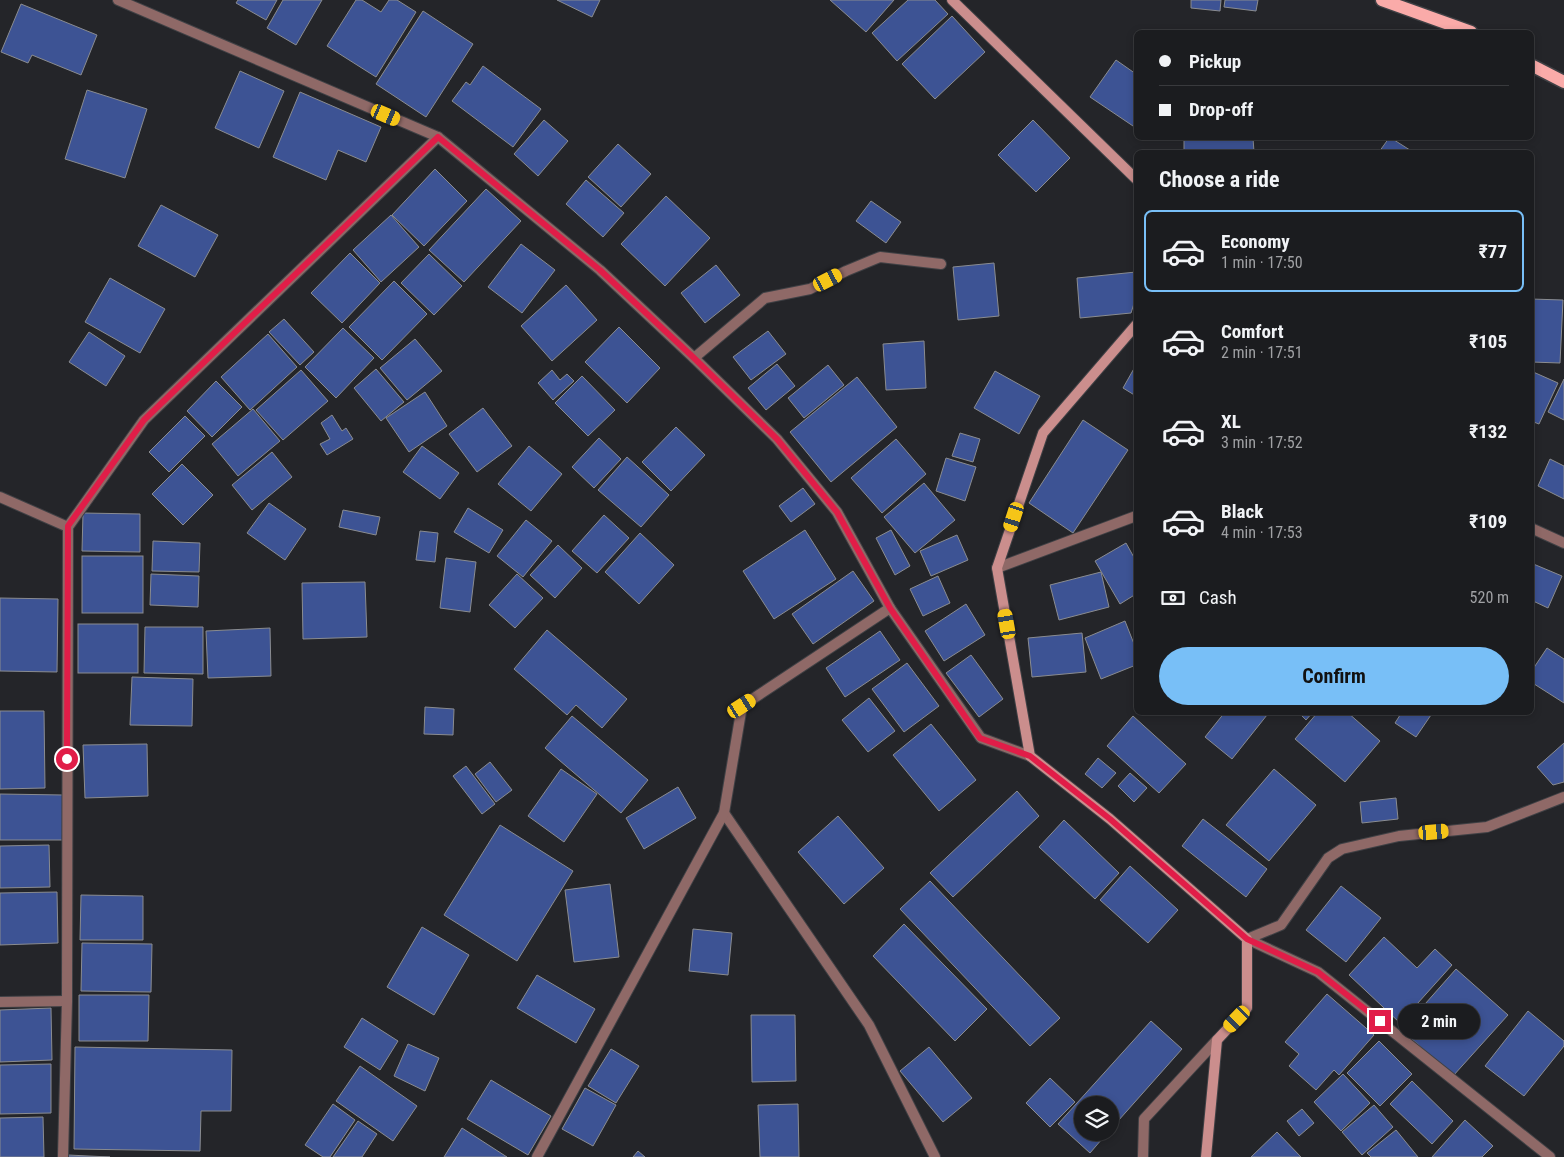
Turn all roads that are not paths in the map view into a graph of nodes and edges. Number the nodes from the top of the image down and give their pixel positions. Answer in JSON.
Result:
{"nodes":[{"id":1,"x":118,"y":0,"type":"edge"},
{"id":2,"x":952,"y":0,"type":"edge"},
{"id":3,"x":1382,"y":0,"type":"edge"},
{"id":4,"x":1465,"y":30,"type":"edge"},
{"id":5,"x":1534,"y":67,"type":"edge"},
{"id":6,"x":1564,"y":82,"type":"edge"},
{"id":7,"x":438,"y":137,"type":"junction"},
{"id":8,"x":1134,"y":177,"type":"edge"},
{"id":9,"x":940,"y":264,"type":"dead end"},
{"id":10,"x":1134,"y":327,"type":"edge"},
{"id":11,"x":694,"y":358,"type":"junction"},
{"id":12,"x":0,"y":497,"type":"edge"},
{"id":13,"x":1134,"y":517,"type":"edge"},
{"id":14,"x":68,"y":526,"type":"junction"},
{"id":15,"x":1534,"y":529,"type":"edge"},
{"id":16,"x":1564,"y":542,"type":"edge"},
{"id":17,"x":997,"y":568,"type":"junction"},
{"id":18,"x":890,"y":608,"type":"junction"},
{"id":19,"x":1030,"y":756,"type":"junction"},
{"id":20,"x":1564,"y":797,"type":"edge"},
{"id":21,"x":724,"y":812,"type":"junction"},
{"id":22,"x":1247,"y":939,"type":"junction"},
{"id":23,"x":66,"y":1001,"type":"junction"},
{"id":24,"x":0,"y":1002,"type":"edge"},
{"id":25,"x":1217,"y":1040,"type":"junction"},
{"id":26,"x":63,"y":1157,"type":"edge"},
{"id":27,"x":537,"y":1157,"type":"edge"},
{"id":28,"x":935,"y":1157,"type":"edge"},
{"id":29,"x":1143,"y":1157,"type":"edge"},
{"id":30,"x":1206,"y":1157,"type":"edge"},
{"id":31,"x":1550,"y":1157,"type":"edge"}],
"edges":[{"from":1,"to":7,"type":"street"},
{"from":2,"to":8,"type":"street"},
{"from":3,"to":4,"type":"main road"},
{"from":5,"to":6,"type":"main road"},
{"from":7,"to":11,"type":"street"},
{"from":7,"to":14,"type":"street"},
{"from":9,"to":11,"type":"street"},
{"from":10,"to":17,"type":"street"},
{"from":11,"to":18,"type":"street"},
{"from":12,"to":14,"type":"street"},
{"from":13,"to":17,"type":"street"},
{"from":14,"to":23,"type":"street"},
{"from":15,"to":16,"type":"street"},
{"from":17,"to":19,"type":"street"},
{"from":18,"to":19,"type":"street"},
{"from":18,"to":21,"type":"street"},
{"from":19,"to":22,"type":"street"},
{"from":20,"to":22,"type":"street"},
{"from":21,"to":27,"type":"street"},
{"from":21,"to":28,"type":"street"},
{"from":22,"to":25,"type":"street"},
{"from":22,"to":31,"type":"street"},
{"from":23,"to":24,"type":"street"},
{"from":23,"to":26,"type":"street"},
{"from":25,"to":29,"type":"street"},
{"from":25,"to":30,"type":"street"}]}
